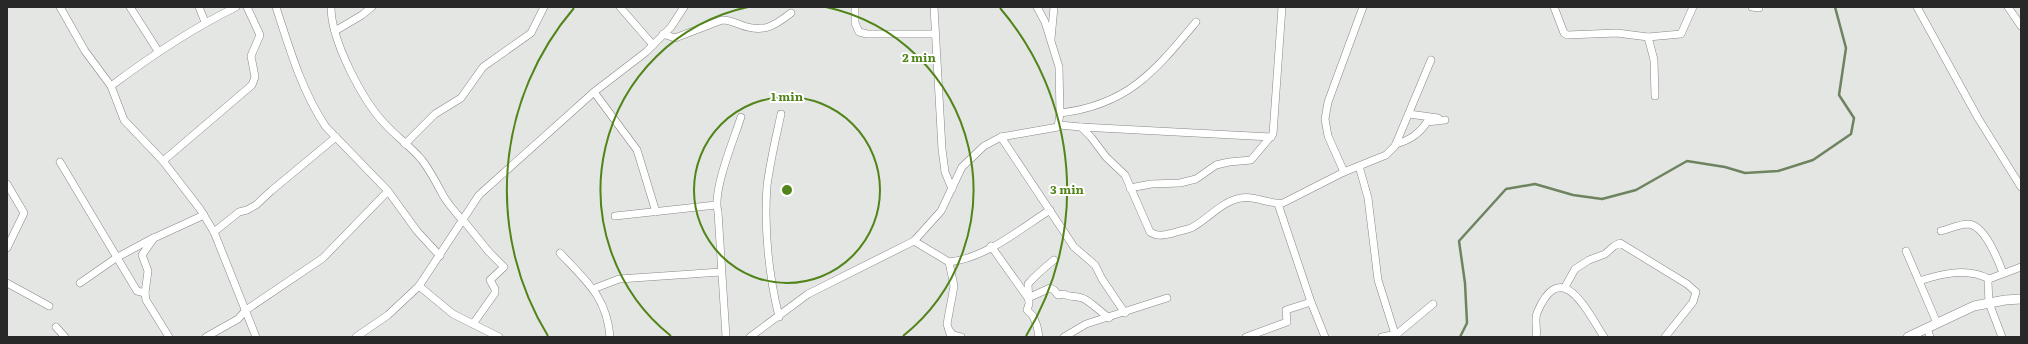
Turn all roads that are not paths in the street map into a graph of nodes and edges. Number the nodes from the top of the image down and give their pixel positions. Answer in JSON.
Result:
{"nodes":[{"id":1,"x":60,"y":7,"type":"edge"},
{"id":2,"x":130,"y":7,"type":"edge"},
{"id":3,"x":199,"y":7,"type":"edge"},
{"id":4,"x":236,"y":7,"type":"edge"},
{"id":5,"x":246,"y":7,"type":"edge"},
{"id":6,"x":276,"y":7,"type":"edge"},
{"id":7,"x":331,"y":7,"type":"edge"},
{"id":8,"x":372,"y":7,"type":"edge"},
{"id":9,"x":544,"y":7,"type":"edge"},
{"id":10,"x":620,"y":7,"type":"edge"},
{"id":11,"x":684,"y":7,"type":"edge"},
{"id":12,"x":855,"y":7,"type":"edge"},
{"id":13,"x":934,"y":7,"type":"edge"},
{"id":14,"x":1037,"y":7,"type":"edge"},
{"id":15,"x":1054,"y":7,"type":"edge"},
{"id":16,"x":1282,"y":7,"type":"edge"},
{"id":17,"x":1363,"y":7,"type":"edge"},
{"id":18,"x":1554,"y":7,"type":"edge"},
{"id":19,"x":1693,"y":7,"type":"edge"},
{"id":20,"x":1917,"y":7,"type":"edge"},
{"id":21,"x":2008,"y":7,"type":"edge"},
{"id":22,"x":791,"y":13,"type":"dead end"},
{"id":23,"x":205,"y":22,"type":"junction"},
{"id":24,"x":1045,"y":22,"type":"junction"},
{"id":25,"x":1196,"y":22,"type":"dead end"},
{"id":26,"x":2021,"y":26,"type":"edge"},
{"id":27,"x":335,"y":31,"type":"junction"},
{"id":28,"x":664,"y":34,"type":"junction"},
{"id":29,"x":935,"y":34,"type":"junction"},
{"id":30,"x":1648,"y":37,"type":"junction"},
{"id":31,"x":1050,"y":40,"type":"junction"},
{"id":32,"x":653,"y":44,"type":"junction"},
{"id":33,"x":158,"y":51,"type":"junction"},
{"id":34,"x":1431,"y":60,"type":"dead end"},
{"id":35,"x":111,"y":86,"type":"junction"},
{"id":36,"x":594,"y":92,"type":"junction"},
{"id":37,"x":1655,"y":96,"type":"dead end"},
{"id":38,"x":1060,"y":113,"type":"junction"},
{"id":39,"x":781,"y":114,"type":"dead end"},
{"id":40,"x":1409,"y":114,"type":"junction"},
{"id":41,"x":741,"y":117,"type":"dead end"},
{"id":42,"x":1059,"y":125,"type":"junction"},
{"id":43,"x":1081,"y":127,"type":"junction"},
{"id":44,"x":336,"y":137,"type":"junction"},
{"id":45,"x":1001,"y":137,"type":"junction"},
{"id":46,"x":1271,"y":137,"type":"junction"},
{"id":47,"x":405,"y":144,"type":"junction"},
{"id":48,"x":1396,"y":144,"type":"junction"},
{"id":49,"x":163,"y":161,"type":"junction"},
{"id":50,"x":60,"y":162,"type":"dead end"},
{"id":51,"x":1359,"y":166,"type":"junction"},
{"id":52,"x":1344,"y":172,"type":"junction"},
{"id":53,"x":7,"y":184,"type":"edge"},
{"id":54,"x":2021,"y":187,"type":"edge"},
{"id":55,"x":1130,"y":188,"type":"junction"},
{"id":56,"x":952,"y":189,"type":"junction"},
{"id":57,"x":388,"y":191,"type":"junction"},
{"id":58,"x":1278,"y":204,"type":"junction"},
{"id":59,"x":716,"y":205,"type":"junction"},
{"id":60,"x":1050,"y":210,"type":"junction"},
{"id":61,"x":656,"y":212,"type":"junction"},
{"id":62,"x":204,"y":215,"type":"junction"},
{"id":63,"x":615,"y":216,"type":"dead end"},
{"id":64,"x":463,"y":220,"type":"junction"},
{"id":65,"x":1941,"y":231,"type":"dead end"},
{"id":66,"x":214,"y":232,"type":"junction"},
{"id":67,"x":154,"y":238,"type":"junction"},
{"id":68,"x":914,"y":241,"type":"junction"},
{"id":69,"x":991,"y":246,"type":"junction"},
{"id":70,"x":7,"y":248,"type":"edge"},
{"id":71,"x":1906,"y":251,"type":"dead end"},
{"id":72,"x":560,"y":253,"type":"dead end"},
{"id":73,"x":440,"y":256,"type":"junction"},
{"id":74,"x":116,"y":258,"type":"junction"},
{"id":75,"x":1054,"y":260,"type":"dead end"},
{"id":76,"x":950,"y":262,"type":"junction"},
{"id":77,"x":2021,"y":267,"type":"edge"},
{"id":78,"x":721,"y":272,"type":"junction"},
{"id":79,"x":2003,"y":273,"type":"junction"},
{"id":80,"x":1989,"y":279,"type":"junction"},
{"id":81,"x":1919,"y":281,"type":"junction"},
{"id":82,"x":7,"y":283,"type":"edge"},
{"id":83,"x":80,"y":283,"type":"dead end"},
{"id":84,"x":419,"y":286,"type":"junction"},
{"id":85,"x":1565,"y":287,"type":"junction"},
{"id":86,"x":593,"y":288,"type":"junction"},
{"id":87,"x":145,"y":293,"type":"junction"},
{"id":88,"x":1028,"y":298,"type":"junction"},
{"id":89,"x":1167,"y":298,"type":"dead end"},
{"id":90,"x":2021,"y":299,"type":"edge"},
{"id":91,"x":1311,"y":302,"type":"junction"},
{"id":92,"x":1989,"y":303,"type":"junction"},
{"id":93,"x":1433,"y":304,"type":"dead end"},
{"id":94,"x":50,"y":306,"type":"dead end"},
{"id":95,"x":246,"y":310,"type":"junction"},
{"id":96,"x":1125,"y":313,"type":"junction"},
{"id":97,"x":779,"y":317,"type":"junction"},
{"id":98,"x":1109,"y":318,"type":"junction"},
{"id":99,"x":1937,"y":323,"type":"junction"},
{"id":100,"x":473,"y":324,"type":"junction"},
{"id":101,"x":56,"y":327,"type":"dead end"},
{"id":102,"x":1928,"y":332,"type":"edge"},
{"id":103,"x":950,"y":333,"type":"edge"},
{"id":104,"x":1395,"y":334,"type":"junction"},
{"id":105,"x":65,"y":337,"type":"edge"},
{"id":106,"x":170,"y":337,"type":"edge"},
{"id":107,"x":206,"y":337,"type":"edge"},
{"id":108,"x":256,"y":337,"type":"edge"},
{"id":109,"x":356,"y":337,"type":"edge"},
{"id":110,"x":499,"y":337,"type":"edge"},
{"id":111,"x":610,"y":337,"type":"edge"},
{"id":112,"x":726,"y":337,"type":"edge"},
{"id":113,"x":750,"y":337,"type":"edge"},
{"id":114,"x":961,"y":337,"type":"edge"},
{"id":115,"x":1039,"y":337,"type":"edge"},
{"id":116,"x":1064,"y":337,"type":"edge"},
{"id":117,"x":1246,"y":337,"type":"edge"},
{"id":118,"x":1325,"y":337,"type":"edge"},
{"id":119,"x":1382,"y":337,"type":"edge"},
{"id":120,"x":1536,"y":337,"type":"edge"},
{"id":121,"x":1604,"y":337,"type":"edge"},
{"id":122,"x":1665,"y":337,"type":"edge"},
{"id":123,"x":1908,"y":337,"type":"edge"},
{"id":124,"x":2002,"y":337,"type":"edge"}],
"edges":[{"from":1,"to":35,"type":"street"},
{"from":2,"to":33,"type":"street"},
{"from":3,"to":23,"type":"street"},
{"from":4,"to":23,"type":"street"},
{"from":5,"to":49,"type":"street"},
{"from":6,"to":44,"type":"street"},
{"from":7,"to":27,"type":"street"},
{"from":8,"to":27,"type":"street"},
{"from":9,"to":47,"type":"street"},
{"from":10,"to":32,"type":"street"},
{"from":11,"to":28,"type":"street"},
{"from":12,"to":29,"type":"street"},
{"from":13,"to":29,"type":"street"},
{"from":14,"to":24,"type":"street"},
{"from":15,"to":24,"type":"street"},
{"from":15,"to":31,"type":"street"},
{"from":16,"to":46,"type":"street"},
{"from":17,"to":52,"type":"street"},
{"from":18,"to":30,"type":"street"},
{"from":19,"to":30,"type":"street"},
{"from":20,"to":54,"type":"street"},
{"from":21,"to":26,"type":"street"},
{"from":22,"to":28,"type":"street"},
{"from":23,"to":33,"type":"street"},
{"from":24,"to":31,"type":"street"},
{"from":25,"to":38,"type":"street"},
{"from":27,"to":47,"type":"street"},
{"from":28,"to":32,"type":"street"},
{"from":29,"to":56,"type":"street"},
{"from":30,"to":37,"type":"street"},
{"from":31,"to":38,"type":"street"},
{"from":32,"to":36,"type":"street"},
{"from":33,"to":35,"type":"street"},
{"from":34,"to":40,"type":"street"},
{"from":35,"to":49,"type":"street"},
{"from":36,"to":61,"type":"street"},
{"from":36,"to":64,"type":"street"},
{"from":38,"to":42,"type":"street"},
{"from":39,"to":97,"type":"street"},
{"from":40,"to":48,"type":"street"},
{"from":40,"to":48,"type":"street"},
{"from":41,"to":59,"type":"street"},
{"from":42,"to":43,"type":"street"},
{"from":42,"to":45,"type":"street"},
{"from":43,"to":46,"type":"street"},
{"from":43,"to":55,"type":"street"},
{"from":44,"to":57,"type":"street"},
{"from":44,"to":66,"type":"street"},
{"from":45,"to":56,"type":"street"},
{"from":45,"to":60,"type":"street"},
{"from":46,"to":55,"type":"street"},
{"from":47,"to":64,"type":"street"},
{"from":48,"to":51,"type":"street"},
{"from":49,"to":62,"type":"street"},
{"from":50,"to":74,"type":"street"},
{"from":51,"to":52,"type":"street"},
{"from":51,"to":104,"type":"street"},
{"from":52,"to":58,"type":"street"},
{"from":53,"to":70,"type":"street"},
{"from":55,"to":58,"type":"street"},
{"from":56,"to":68,"type":"street"},
{"from":57,"to":73,"type":"street"},
{"from":57,"to":95,"type":"street"},
{"from":58,"to":91,"type":"street"},
{"from":59,"to":61,"type":"street"},
{"from":59,"to":78,"type":"street"},
{"from":60,"to":69,"type":"street"},
{"from":60,"to":96,"type":"street"},
{"from":61,"to":63,"type":"street"},
{"from":62,"to":66,"type":"street"},
{"from":62,"to":67,"type":"street"},
{"from":64,"to":73,"type":"street"},
{"from":64,"to":100,"type":"street"},
{"from":65,"to":79,"type":"street"},
{"from":66,"to":95,"type":"street"},
{"from":67,"to":74,"type":"street"},
{"from":67,"to":87,"type":"street"},
{"from":68,"to":76,"type":"street"},
{"from":68,"to":97,"type":"street"},
{"from":69,"to":76,"type":"street"},
{"from":69,"to":88,"type":"street"},
{"from":71,"to":81,"type":"street"},
{"from":72,"to":86,"type":"street"},
{"from":73,"to":84,"type":"street"},
{"from":74,"to":83,"type":"street"},
{"from":74,"to":87,"type":"street"},
{"from":75,"to":88,"type":"street"},
{"from":76,"to":103,"type":"street"},
{"from":77,"to":79,"type":"street"},
{"from":78,"to":86,"type":"street"},
{"from":78,"to":112,"type":"street"},
{"from":79,"to":80,"type":"street"},
{"from":80,"to":81,"type":"street"},
{"from":80,"to":92,"type":"street"},
{"from":81,"to":99,"type":"street"},
{"from":82,"to":94,"type":"street"},
{"from":84,"to":100,"type":"street"},
{"from":84,"to":109,"type":"street"},
{"from":85,"to":120,"type":"street"},
{"from":85,"to":121,"type":"street"},
{"from":85,"to":122,"type":"street"},
{"from":86,"to":111,"type":"street"},
{"from":87,"to":106,"type":"street"},
{"from":88,"to":98,"type":"street"},
{"from":88,"to":115,"type":"street"},
{"from":89,"to":96,"type":"street"},
{"from":90,"to":92,"type":"street"},
{"from":91,"to":117,"type":"street"},
{"from":91,"to":118,"type":"street"},
{"from":92,"to":99,"type":"street"},
{"from":92,"to":124,"type":"street"},
{"from":93,"to":104,"type":"street"},
{"from":95,"to":107,"type":"street"},
{"from":95,"to":108,"type":"street"},
{"from":96,"to":98,"type":"street"},
{"from":97,"to":113,"type":"street"},
{"from":98,"to":116,"type":"street"},
{"from":99,"to":102,"type":"street"},
{"from":100,"to":110,"type":"street"},
{"from":101,"to":105,"type":"street"},
{"from":102,"to":123,"type":"street"},
{"from":103,"to":114,"type":"street"},
{"from":104,"to":119,"type":"street"}]}
